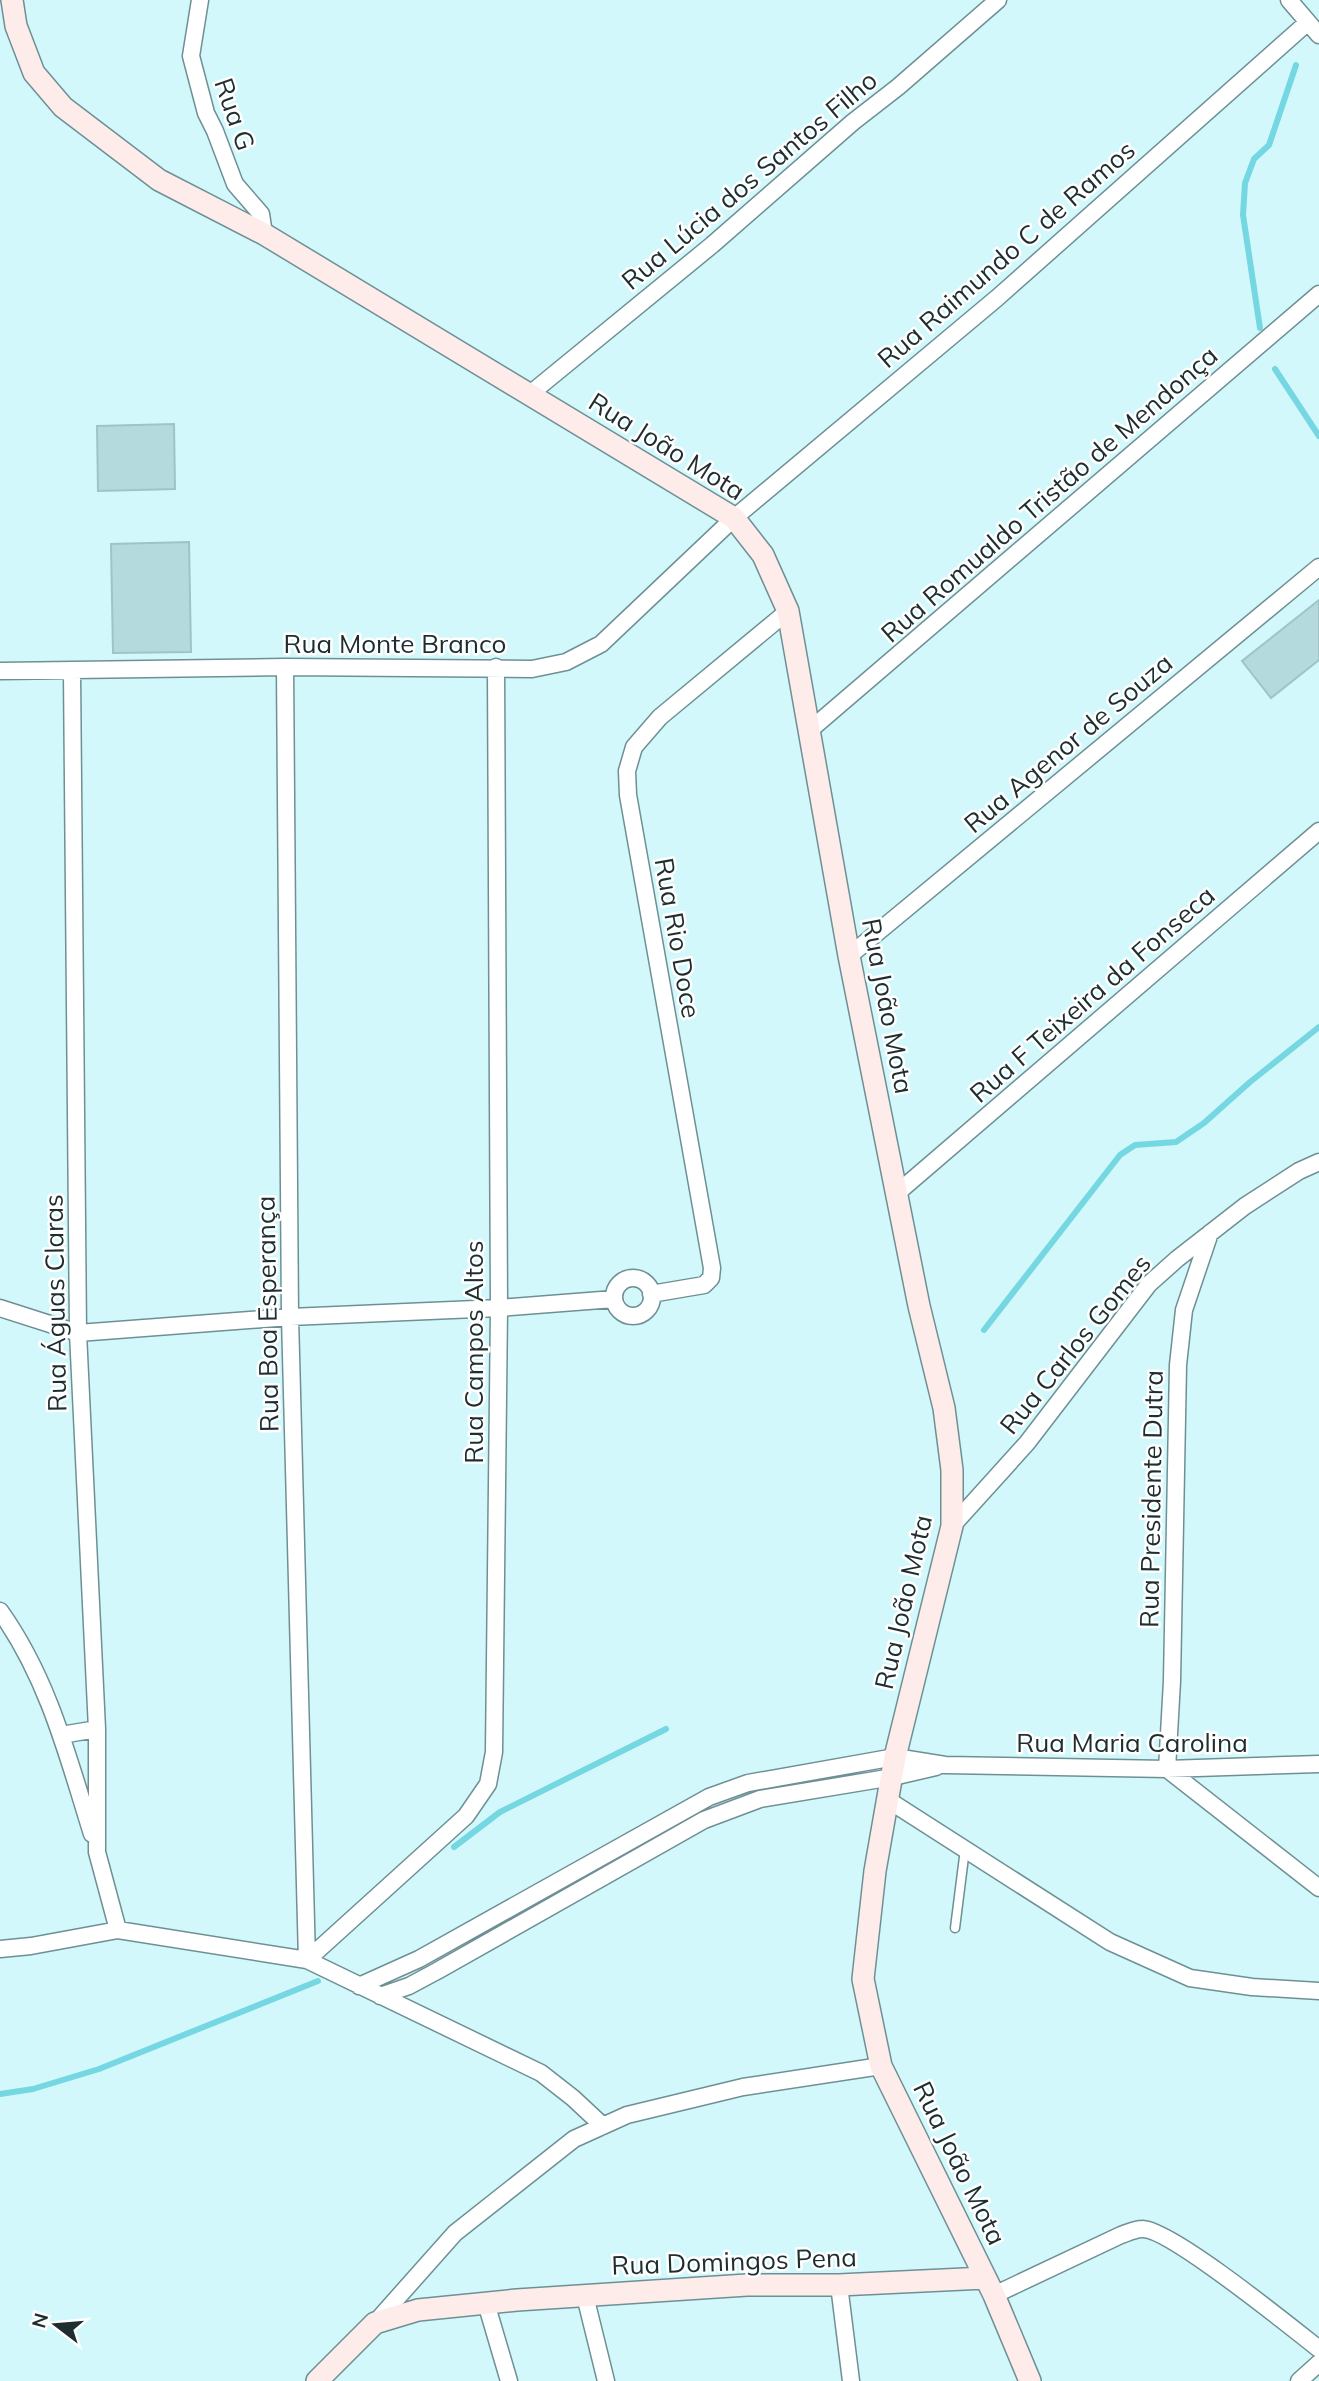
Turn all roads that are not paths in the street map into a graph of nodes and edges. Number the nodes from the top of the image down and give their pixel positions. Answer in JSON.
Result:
{"nodes":[{"id":1,"x":12,"y":0,"type":"edge"},
{"id":2,"x":200,"y":0,"type":"edge"},
{"id":3,"x":998,"y":0,"type":"edge"},
{"id":4,"x":1289,"y":0,"type":"edge"},
{"id":5,"x":1313,"y":29,"type":"edge"},
{"id":6,"x":264,"y":234,"type":"junction"},
{"id":7,"x":1319,"y":294,"type":"edge"},
{"id":8,"x":530,"y":394,"type":"junction"},
{"id":9,"x":734,"y":518,"type":"junction"},
{"id":10,"x":1319,"y":567,"type":"edge"},
{"id":11,"x":788,"y":611,"type":"junction"},
{"id":12,"x":285,"y":667,"type":"junction"},
{"id":13,"x":496,"y":667,"type":"junction"},
{"id":14,"x":0,"y":671,"type":"edge"},
{"id":15,"x":72,"y":671,"type":"junction"},
{"id":16,"x":810,"y":730,"type":"junction"},
{"id":17,"x":1319,"y":831,"type":"edge"},
{"id":18,"x":849,"y":956,"type":"junction"},
{"id":19,"x":1319,"y":1162,"type":"edge"},
{"id":20,"x":896,"y":1194,"type":"junction"},
{"id":21,"x":1210,"y":1233,"type":"junction"},
{"id":22,"x":651,"y":1294,"type":"junction"},
{"id":23,"x":614,"y":1299,"type":"junction"},
{"id":24,"x":0,"y":1308,"type":"edge"},
{"id":25,"x":499,"y":1308,"type":"junction"},
{"id":26,"x":290,"y":1317,"type":"junction"},
{"id":27,"x":78,"y":1333,"type":"junction"},
{"id":28,"x":952,"y":1526,"type":"junction"},
{"id":29,"x":3,"y":1620,"type":"edge"},
{"id":30,"x":97,"y":1729,"type":"junction"},
{"id":31,"x":61,"y":1735,"type":"junction"},
{"id":32,"x":1319,"y":1764,"type":"edge"},
{"id":33,"x":894,"y":1767,"type":"junction"},
{"id":34,"x":1167,"y":1769,"type":"junction"},
{"id":35,"x":888,"y":1800,"type":"junction"},
{"id":36,"x":965,"y":1849,"type":"junction"},
{"id":37,"x":97,"y":1852,"type":"junction"},
{"id":38,"x":1319,"y":1888,"type":"edge"},
{"id":39,"x":956,"y":1928,"type":"dead end"},
{"id":40,"x":118,"y":1930,"type":"junction"},
{"id":41,"x":0,"y":1950,"type":"edge"},
{"id":42,"x":307,"y":1960,"type":"junction"},
{"id":43,"x":359,"y":1986,"type":"junction"},
{"id":44,"x":1319,"y":1991,"type":"edge"},
{"id":45,"x":380,"y":1996,"type":"junction"},
{"id":46,"x":881,"y":2066,"type":"junction"},
{"id":47,"x":603,"y":2126,"type":"junction"},
{"id":48,"x":839,"y":2285,"type":"junction"},
{"id":49,"x":990,"y":2287,"type":"junction"},
{"id":50,"x":585,"y":2296,"type":"junction"},
{"id":51,"x":486,"y":2303,"type":"junction"},
{"id":52,"x":374,"y":2323,"type":"junction"},
{"id":53,"x":1319,"y":2349,"type":"edge"},
{"id":54,"x":1319,"y":2363,"type":"edge"},
{"id":55,"x":317,"y":2381,"type":"edge"},
{"id":56,"x":509,"y":2381,"type":"edge"},
{"id":57,"x":606,"y":2381,"type":"edge"},
{"id":58,"x":851,"y":2381,"type":"edge"},
{"id":59,"x":1030,"y":2381,"type":"edge"},
{"id":60,"x":1299,"y":2381,"type":"edge"}],
"edges":[{"from":1,"to":6,"type":"main road","name":"Rua João Mota"},
{"from":2,"to":6,"type":"street","name":"Rua G"},
{"from":3,"to":8,"type":"street","name":"Rua Lúcia dos Santos Filho"},
{"from":4,"to":5,"type":"street"},
{"from":5,"to":9,"type":"street","name":"Rua Raimundo C de Ramos"},
{"from":6,"to":8,"type":"main road","name":"Rua João Mota"},
{"from":7,"to":16,"type":"street","name":"Rua Romualdo Tristão de Mendonça"},
{"from":8,"to":9,"type":"main road","name":"Rua João Mota"},
{"from":9,"to":11,"type":"main road","name":"Rua João Mota"},
{"from":9,"to":13,"type":"street","name":"Rua Monte Branco"},
{"from":10,"to":18,"type":"street","name":"Rua Agenor de Souza"},
{"from":11,"to":16,"type":"main road","name":"Rua João Mota"},
{"from":11,"to":22,"type":"street","name":"Rua Rio Doce"},
{"from":12,"to":13,"type":"street","name":"Rua Monte Branco"},
{"from":12,"to":15,"type":"street","name":"Rua Monte Branco"},
{"from":12,"to":26,"type":"street","name":"Rua Boa Esperança"},
{"from":13,"to":25,"type":"street","name":"Rua Campos Altos"},
{"from":14,"to":15,"type":"street","name":"Rua Monte Branco"},
{"from":15,"to":27,"type":"street","name":"Rua Águas Claras"},
{"from":16,"to":18,"type":"main road","name":"Rua João Mota"},
{"from":17,"to":20,"type":"street","name":"Rua F Teixeira da Fonseca"},
{"from":18,"to":20,"type":"main road","name":"Rua João Mota"},
{"from":19,"to":21,"type":"street","name":"Rua Carlos Gomes"},
{"from":20,"to":28,"type":"main road","name":"Rua João Mota"},
{"from":21,"to":28,"type":"street","name":"Rua Carlos Gomes"},
{"from":21,"to":34,"type":"street","name":"Rua Presidente Dutra"},
{"from":22,"to":23,"type":"street"},
{"from":22,"to":23,"type":"street"},
{"from":23,"to":25,"type":"street"},
{"from":24,"to":27,"type":"street"},
{"from":25,"to":26,"type":"street"},
{"from":25,"to":42,"type":"street","name":"Rua Campos Altos"},
{"from":26,"to":27,"type":"street"},
{"from":26,"to":42,"type":"street","name":"Rua Boa Esperança"},
{"from":27,"to":30,"type":"street","name":"Rua Águas Claras"},
{"from":28,"to":33,"type":"main road","name":"Rua João Mota"},
{"from":29,"to":31,"type":"street"},
{"from":30,"to":31,"type":"street"},
{"from":30,"to":37,"type":"street","name":"Rua Águas Claras"},
{"from":31,"to":37,"type":"street"},
{"from":32,"to":34,"type":"street","name":"Rua Maria Carolina"},
{"from":33,"to":34,"type":"street","name":"Rua Maria Carolina"},
{"from":33,"to":35,"type":"main road","name":"Rua João Mota"},
{"from":33,"to":43,"type":"street"},
{"from":33,"to":45,"type":"street"},
{"from":34,"to":38,"type":"street"},
{"from":35,"to":36,"type":"street"},
{"from":35,"to":46,"type":"main road","name":"Rua João Mota"},
{"from":36,"to":39,"type":"lane"},
{"from":36,"to":44,"type":"street"},
{"from":37,"to":40,"type":"street","name":"Rua Águas Claras"},
{"from":40,"to":41,"type":"street"},
{"from":40,"to":42,"type":"street"},
{"from":42,"to":43,"type":"street"},
{"from":43,"to":45,"type":"street"},
{"from":45,"to":47,"type":"street"},
{"from":46,"to":47,"type":"street"},
{"from":46,"to":49,"type":"main road","name":"Rua João Mota"},
{"from":47,"to":52,"type":"street"},
{"from":48,"to":49,"type":"main road","name":"Rua Domingos Pena"},
{"from":48,"to":50,"type":"main road","name":"Rua Domingos Pena"},
{"from":48,"to":58,"type":"street"},
{"from":49,"to":53,"type":"street"},
{"from":49,"to":59,"type":"main road","name":"Rua João Mota"},
{"from":50,"to":51,"type":"main road","name":"Rua Domingos Pena"},
{"from":50,"to":57,"type":"street"},
{"from":51,"to":52,"type":"main road","name":"Rua Domingos Pena"},
{"from":51,"to":56,"type":"street"},
{"from":52,"to":55,"type":"main road"},
{"from":54,"to":60,"type":"street"}]}
